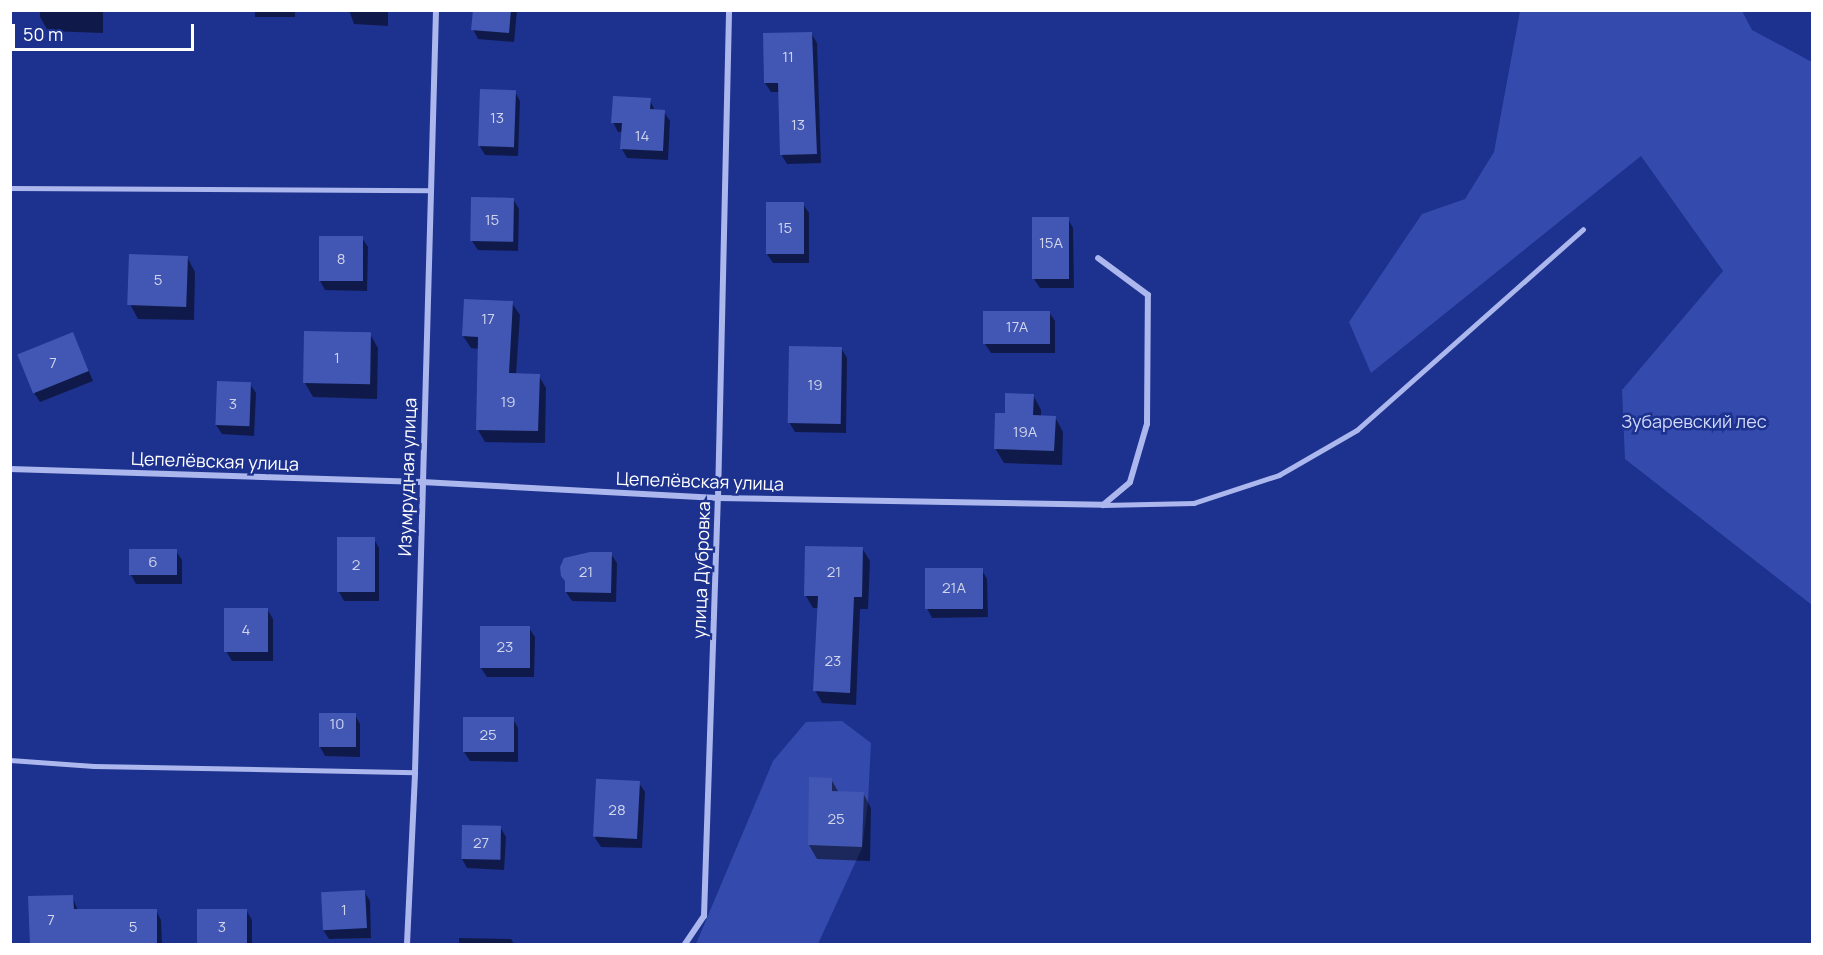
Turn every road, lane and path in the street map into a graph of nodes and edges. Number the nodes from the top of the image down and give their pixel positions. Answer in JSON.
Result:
{"nodes":[{"id":1,"x":436,"y":10,"type":"edge"},
{"id":2,"x":729,"y":10,"type":"edge"},
{"id":3,"x":10,"y":188,"type":"edge"},
{"id":4,"x":430,"y":190,"type":"junction"},
{"id":5,"x":1583,"y":229,"type":"dead end"},
{"id":6,"x":1098,"y":258,"type":"dead end"},
{"id":7,"x":10,"y":469,"type":"edge"},
{"id":8,"x":422,"y":482,"type":"junction"},
{"id":9,"x":718,"y":498,"type":"junction"},
{"id":10,"x":1103,"y":505,"type":"junction"},
{"id":11,"x":10,"y":760,"type":"edge"},
{"id":12,"x":415,"y":772,"type":"junction"},
{"id":13,"x":407,"y":945,"type":"edge"},
{"id":14,"x":685,"y":945,"type":"edge"}],
"edges":[{"from":1,"to":4,"type":"street","name":"Изумрудная улица"},
{"from":2,"to":9,"type":"street","name":"улица Дубровка"},
{"from":3,"to":4,"type":"lane"},
{"from":4,"to":8,"type":"street","name":"Изумрудная улица"},
{"from":5,"to":10,"type":"lane"},
{"from":6,"to":10,"type":"street"},
{"from":7,"to":8,"type":"street","name":"Цепелёвская улица"},
{"from":8,"to":9,"type":"street","name":"Цепелёвская улица"},
{"from":8,"to":12,"type":"street","name":"Изумрудная улица"},
{"from":9,"to":10,"type":"street","name":"Цепелёвская улица"},
{"from":9,"to":14,"type":"street","name":"улица Дубровка"},
{"from":11,"to":12,"type":"lane"},
{"from":12,"to":13,"type":"street","name":"Изумрудная улица"}]}
